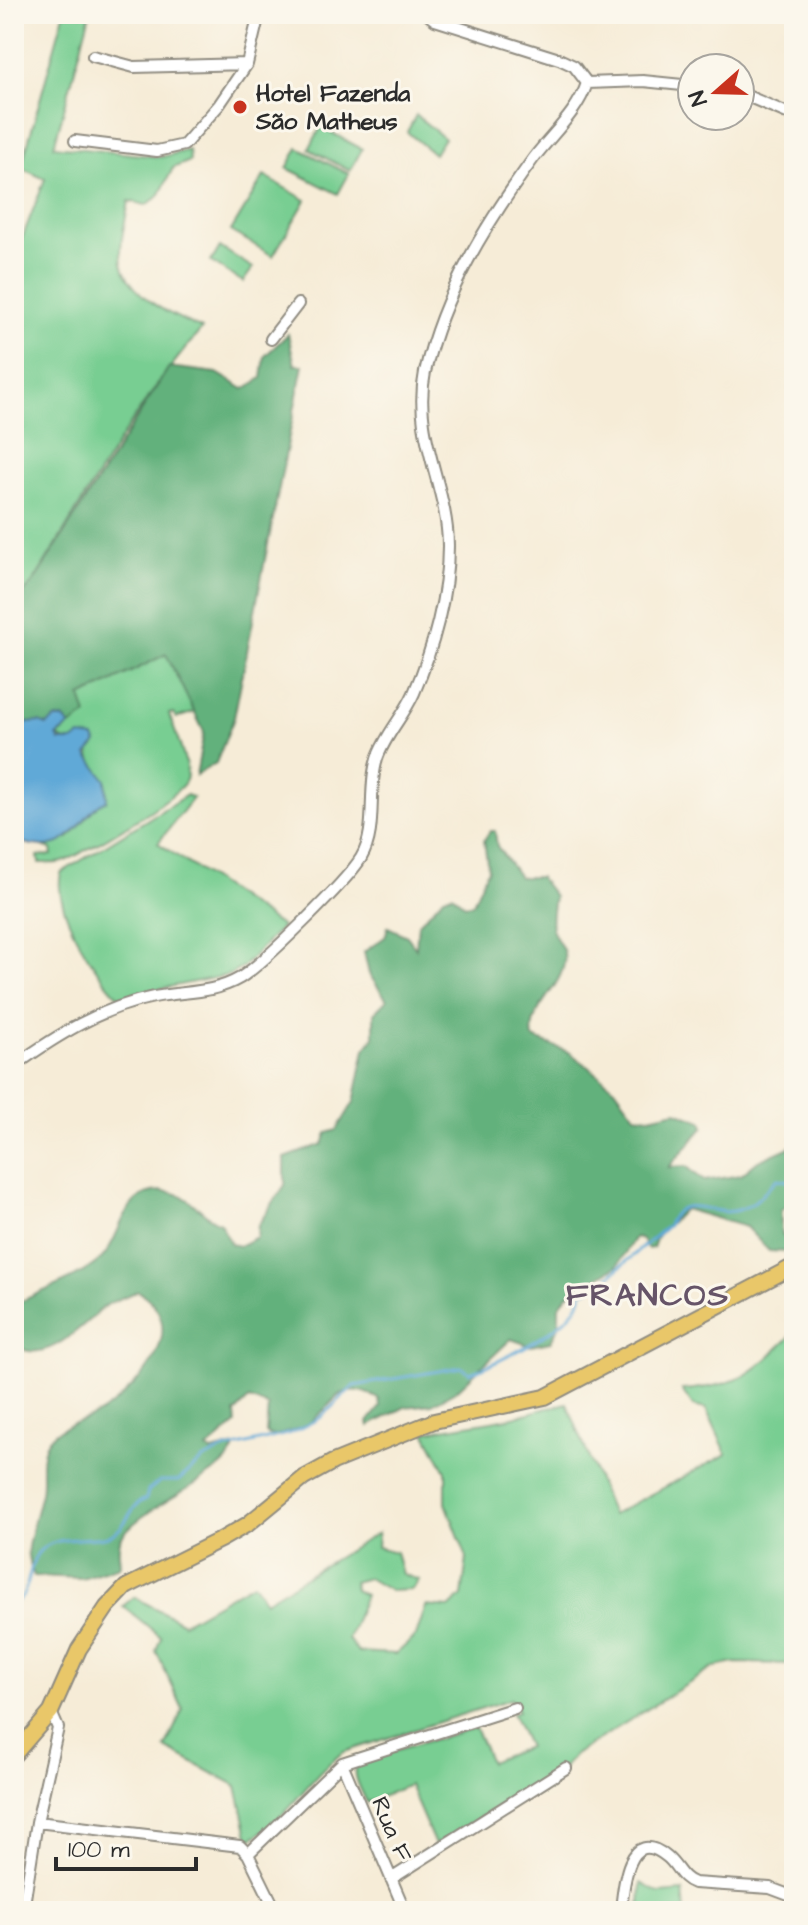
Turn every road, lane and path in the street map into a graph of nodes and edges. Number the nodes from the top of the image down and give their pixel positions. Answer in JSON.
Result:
{"nodes":[{"id":1,"x":259,"y":14,"type":"edge"},
{"id":2,"x":427,"y":14,"type":"edge"},
{"id":3,"x":93,"y":56,"type":"dead end"},
{"id":4,"x":247,"y":64,"type":"junction"},
{"id":5,"x":587,"y":83,"type":"junction"},
{"id":6,"x":676,"y":84,"type":"edge"},
{"id":7,"x":756,"y":100,"type":"edge"},
{"id":8,"x":794,"y":116,"type":"edge"},
{"id":9,"x":75,"y":141,"type":"dead end"},
{"id":10,"x":298,"y":304,"type":"dead end"},
{"id":11,"x":271,"y":339,"type":"dead end"},
{"id":12,"x":14,"y":1066,"type":"edge"},
{"id":13,"x":794,"y":1266,"type":"edge"},
{"id":14,"x":515,"y":1708,"type":"dead end"},
{"id":15,"x":51,"y":1712,"type":"junction"},
{"id":16,"x":14,"y":1755,"type":"edge"},
{"id":17,"x":342,"y":1763,"type":"junction"},
{"id":18,"x":566,"y":1768,"type":"dead end"},
{"id":19,"x":37,"y":1822,"type":"junction"},
{"id":20,"x":248,"y":1854,"type":"junction"},
{"id":21,"x":391,"y":1879,"type":"junction"},
{"id":22,"x":794,"y":1897,"type":"edge"},
{"id":23,"x":23,"y":1911,"type":"edge"},
{"id":24,"x":276,"y":1911,"type":"edge"},
{"id":25,"x":405,"y":1911,"type":"edge"},
{"id":26,"x":621,"y":1911,"type":"edge"}],
"edges":[{"from":1,"to":4,"type":"street"},
{"from":2,"to":5,"type":"street"},
{"from":3,"to":4,"type":"street"},
{"from":4,"to":9,"type":"street"},
{"from":5,"to":6,"type":"street"},
{"from":5,"to":12,"type":"street"},
{"from":7,"to":8,"type":"street"},
{"from":10,"to":11,"type":"street"},
{"from":13,"to":15,"type":"main road"},
{"from":14,"to":17,"type":"street"},
{"from":15,"to":16,"type":"main road"},
{"from":15,"to":19,"type":"street"},
{"from":17,"to":20,"type":"street"},
{"from":17,"to":21,"type":"street","name":"Rua F"},
{"from":18,"to":21,"type":"street"},
{"from":19,"to":20,"type":"street"},
{"from":19,"to":23,"type":"street"},
{"from":20,"to":24,"type":"street"},
{"from":21,"to":25,"type":"street","name":"Rua F"},
{"from":22,"to":26,"type":"street"}]}
